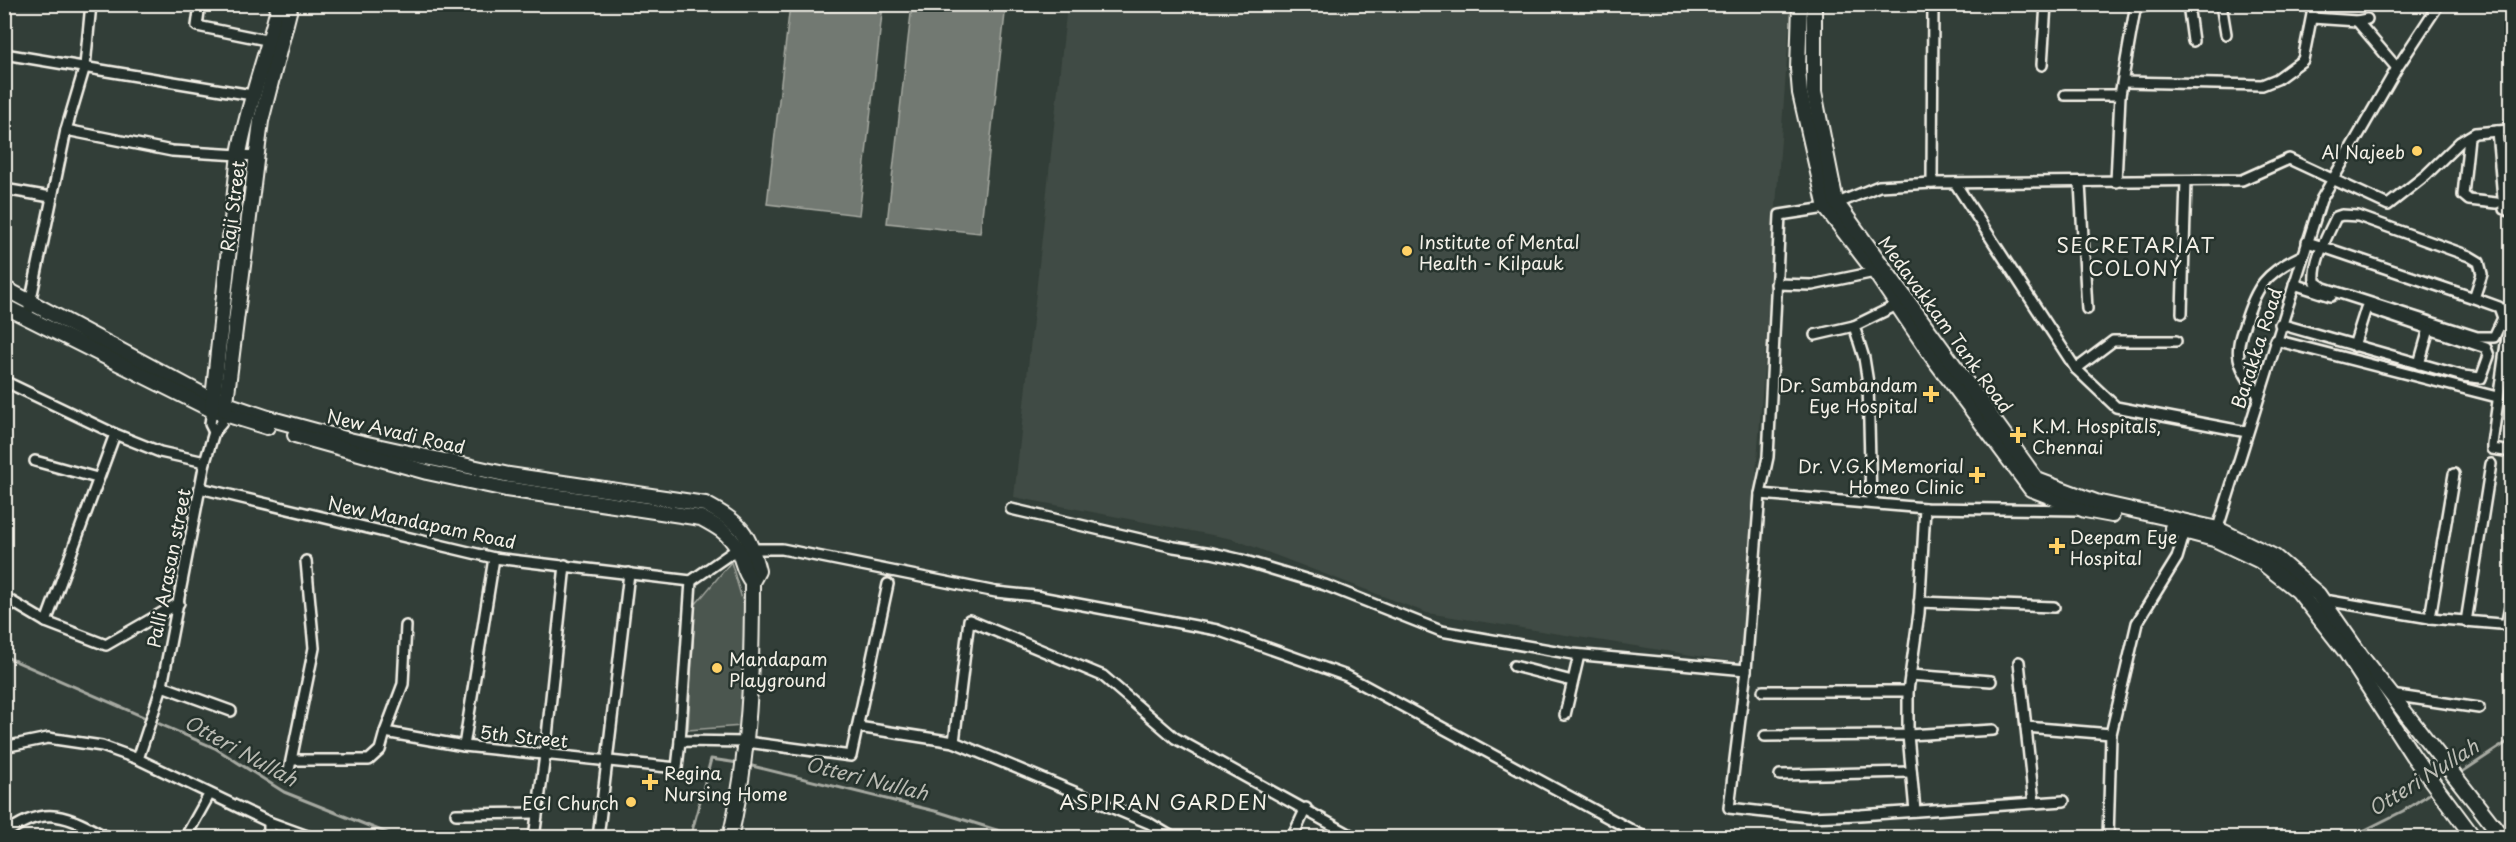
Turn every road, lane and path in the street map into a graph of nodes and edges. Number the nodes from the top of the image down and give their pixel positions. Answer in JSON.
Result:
{"nodes":[{"id":1,"x":91,"y":4,"type":"edge"},
{"id":2,"x":200,"y":4,"type":"edge"},
{"id":3,"x":279,"y":4,"type":"edge"},
{"id":4,"x":291,"y":4,"type":"edge"},
{"id":5,"x":1800,"y":4,"type":"edge"},
{"id":6,"x":1814,"y":4,"type":"edge"},
{"id":7,"x":1933,"y":4,"type":"edge"},
{"id":8,"x":2046,"y":4,"type":"edge"},
{"id":9,"x":2154,"y":4,"type":"edge"},
{"id":10,"x":2188,"y":4,"type":"edge"},
{"id":11,"x":2221,"y":4,"type":"edge"},
{"id":12,"x":2314,"y":4,"type":"edge"},
{"id":13,"x":2439,"y":4,"type":"edge"},
{"id":14,"x":2136,"y":6,"type":"edge"},
{"id":15,"x":2312,"y":18,"type":"junction"},
{"id":16,"x":2367,"y":19,"type":"dead end"},
{"id":17,"x":2357,"y":21,"type":"junction"},
{"id":18,"x":2226,"y":34,"type":"dead end"},
{"id":19,"x":271,"y":41,"type":"junction"},
{"id":20,"x":2193,"y":41,"type":"dead end"},
{"id":21,"x":4,"y":54,"type":"edge"},
{"id":22,"x":2042,"y":65,"type":"dead end"},
{"id":23,"x":85,"y":66,"type":"junction"},
{"id":24,"x":2397,"y":68,"type":"junction"},
{"id":25,"x":2124,"y":82,"type":"junction"},
{"id":26,"x":252,"y":95,"type":"junction"},
{"id":27,"x":2066,"y":95,"type":"dead end"},
{"id":28,"x":2120,"y":95,"type":"junction"},
{"id":29,"x":2511,"y":127,"type":"edge"},
{"id":30,"x":66,"y":129,"type":"junction"},
{"id":31,"x":2497,"y":131,"type":"junction"},
{"id":32,"x":2469,"y":137,"type":"junction"},
{"id":33,"x":239,"y":154,"type":"junction"},
{"id":34,"x":256,"y":156,"type":"junction"},
{"id":35,"x":2333,"y":180,"type":"junction"},
{"id":36,"x":2186,"y":181,"type":"junction"},
{"id":37,"x":2116,"y":182,"type":"junction"},
{"id":38,"x":1932,"y":183,"type":"junction"},
{"id":39,"x":1955,"y":183,"type":"junction"},
{"id":40,"x":2080,"y":183,"type":"junction"},
{"id":41,"x":4,"y":189,"type":"edge"},
{"id":42,"x":51,"y":197,"type":"junction"},
{"id":43,"x":2496,"y":203,"type":"dead end"},
{"id":44,"x":1831,"y":205,"type":"junction"},
{"id":45,"x":2511,"y":212,"type":"edge"},
{"id":46,"x":2307,"y":242,"type":"junction"},
{"id":47,"x":2323,"y":247,"type":"junction"},
{"id":48,"x":2303,"y":255,"type":"junction"},
{"id":49,"x":1875,"y":272,"type":"junction"},
{"id":50,"x":225,"y":283,"type":"junction"},
{"id":51,"x":241,"y":284,"type":"junction"},
{"id":52,"x":1776,"y":284,"type":"junction"},
{"id":53,"x":2294,"y":284,"type":"junction"},
{"id":54,"x":4,"y":288,"type":"edge"},
{"id":55,"x":2474,"y":298,"type":"junction"},
{"id":56,"x":2511,"y":301,"type":"edge"},
{"id":57,"x":30,"y":302,"type":"junction"},
{"id":58,"x":1898,"y":304,"type":"junction"},
{"id":59,"x":4,"y":306,"type":"edge"},
{"id":60,"x":2366,"y":308,"type":"junction"},
{"id":61,"x":2087,"y":309,"type":"dead end"},
{"id":62,"x":2182,"y":313,"type":"dead end"},
{"id":63,"x":27,"y":318,"type":"junction"},
{"id":64,"x":2280,"y":324,"type":"junction"},
{"id":65,"x":1854,"y":327,"type":"junction"},
{"id":66,"x":2429,"y":328,"type":"junction"},
{"id":67,"x":1815,"y":335,"type":"dead end"},
{"id":68,"x":2176,"y":340,"type":"dead end"},
{"id":69,"x":2275,"y":340,"type":"junction"},
{"id":70,"x":2354,"y":346,"type":"junction"},
{"id":71,"x":2419,"y":364,"type":"junction"},
{"id":72,"x":2076,"y":369,"type":"junction"},
{"id":73,"x":4,"y":381,"type":"edge"},
{"id":74,"x":2258,"y":395,"type":"junction"},
{"id":75,"x":2497,"y":397,"type":"junction"},
{"id":76,"x":218,"y":407,"type":"junction"},
{"id":77,"x":2247,"y":432,"type":"junction"},
{"id":78,"x":115,"y":434,"type":"junction"},
{"id":79,"x":2511,"y":452,"type":"edge"},
{"id":80,"x":35,"y":461,"type":"dead end"},
{"id":81,"x":205,"y":462,"type":"junction"},
{"id":82,"x":2491,"y":464,"type":"dead end"},
{"id":83,"x":2454,"y":474,"type":"dead end"},
{"id":84,"x":97,"y":478,"type":"junction"},
{"id":85,"x":200,"y":488,"type":"junction"},
{"id":86,"x":1760,"y":494,"type":"junction"},
{"id":87,"x":1871,"y":502,"type":"junction"},
{"id":88,"x":1924,"y":508,"type":"junction"},
{"id":89,"x":1011,"y":509,"type":"dead end"},
{"id":90,"x":2085,"y":510,"type":"junction"},
{"id":91,"x":2185,"y":531,"type":"junction"},
{"id":92,"x":2216,"y":534,"type":"junction"},
{"id":93,"x":737,"y":549,"type":"junction"},
{"id":94,"x":752,"y":550,"type":"junction"},
{"id":95,"x":494,"y":558,"type":"junction"},
{"id":96,"x":306,"y":561,"type":"dead end"},
{"id":97,"x":565,"y":565,"type":"junction"},
{"id":98,"x":629,"y":573,"type":"junction"},
{"id":99,"x":691,"y":581,"type":"junction"},
{"id":100,"x":752,"y":582,"type":"junction"},
{"id":101,"x":888,"y":584,"type":"dead end"},
{"id":102,"x":4,"y":597,"type":"edge"},
{"id":103,"x":2511,"y":597,"type":"edge"},
{"id":104,"x":1919,"y":602,"type":"junction"},
{"id":105,"x":2324,"y":602,"type":"junction"},
{"id":106,"x":179,"y":603,"type":"junction"},
{"id":107,"x":2054,"y":607,"type":"dead end"},
{"id":108,"x":2430,"y":618,"type":"junction"},
{"id":109,"x":46,"y":622,"type":"junction"},
{"id":110,"x":2466,"y":622,"type":"junction"},
{"id":111,"x":406,"y":626,"type":"dead end"},
{"id":112,"x":2509,"y":626,"type":"edge"},
{"id":113,"x":1579,"y":655,"type":"junction"},
{"id":114,"x":2019,"y":662,"type":"dead end"},
{"id":115,"x":1514,"y":666,"type":"dead end"},
{"id":116,"x":1746,"y":670,"type":"junction"},
{"id":117,"x":1910,"y":675,"type":"junction"},
{"id":118,"x":1572,"y":681,"type":"junction"},
{"id":119,"x":1992,"y":681,"type":"dead end"},
{"id":120,"x":162,"y":686,"type":"junction"},
{"id":121,"x":1763,"y":691,"type":"dead end"},
{"id":122,"x":1908,"y":692,"type":"junction"},
{"id":123,"x":2391,"y":695,"type":"junction"},
{"id":124,"x":2479,"y":708,"type":"dead end"},
{"id":125,"x":231,"y":711,"type":"dead end"},
{"id":126,"x":1565,"y":715,"type":"dead end"},
{"id":127,"x":2026,"y":727,"type":"junction"},
{"id":128,"x":858,"y":728,"type":"junction"},
{"id":129,"x":1993,"y":730,"type":"dead end"},
{"id":130,"x":385,"y":732,"type":"junction"},
{"id":131,"x":2111,"y":734,"type":"junction"},
{"id":132,"x":1908,"y":735,"type":"junction"},
{"id":133,"x":1766,"y":736,"type":"dead end"},
{"id":134,"x":680,"y":741,"type":"junction"},
{"id":135,"x":954,"y":742,"type":"junction"},
{"id":136,"x":464,"y":746,"type":"junction"},
{"id":137,"x":4,"y":747,"type":"edge"},
{"id":138,"x":746,"y":749,"type":"junction"},
{"id":139,"x":545,"y":754,"type":"junction"},
{"id":140,"x":138,"y":759,"type":"junction"},
{"id":141,"x":292,"y":760,"type":"junction"},
{"id":142,"x":609,"y":760,"type":"junction"},
{"id":143,"x":1911,"y":772,"type":"junction"},
{"id":144,"x":288,"y":775,"type":"dead end"},
{"id":145,"x":1780,"y":775,"type":"dead end"},
{"id":146,"x":208,"y":795,"type":"junction"},
{"id":147,"x":2064,"y":801,"type":"dead end"},
{"id":148,"x":2034,"y":803,"type":"junction"},
{"id":149,"x":1306,"y":808,"type":"junction"},
{"id":150,"x":1915,"y":811,"type":"junction"},
{"id":151,"x":536,"y":813,"type":"junction"},
{"id":152,"x":456,"y":814,"type":"dead end"},
{"id":153,"x":269,"y":822,"type":"junction"},
{"id":154,"x":4,"y":835,"type":"edge"},
{"id":155,"x":108,"y":837,"type":"edge"},
{"id":156,"x":185,"y":837,"type":"edge"},
{"id":157,"x":268,"y":837,"type":"edge"},
{"id":158,"x":313,"y":837,"type":"edge"},
{"id":159,"x":534,"y":837,"type":"edge"},
{"id":160,"x":598,"y":837,"type":"edge"},
{"id":161,"x":730,"y":837,"type":"edge"},
{"id":162,"x":1174,"y":837,"type":"edge"},
{"id":163,"x":1292,"y":837,"type":"edge"},
{"id":164,"x":1356,"y":837,"type":"edge"},
{"id":165,"x":1646,"y":837,"type":"edge"},
{"id":166,"x":2108,"y":837,"type":"edge"},
{"id":167,"x":2474,"y":837,"type":"edge"},
{"id":168,"x":2503,"y":837,"type":"edge"}],
"edges":[{"from":1,"to":23,"type":"street"},
{"from":2,"to":19,"type":"street"},
{"from":3,"to":19,"type":"main road","name":"Raji Street"},
{"from":4,"to":34,"type":"main road","name":"Raji Street"},
{"from":5,"to":44,"type":"main road","name":"Medavakkam Tank Road"},
{"from":6,"to":44,"type":"main road","name":"Medavakkam Tank Road"},
{"from":7,"to":38,"type":"street"},
{"from":8,"to":22,"type":"street"},
{"from":9,"to":14,"type":"street"},
{"from":10,"to":20,"type":"street"},
{"from":11,"to":18,"type":"street"},
{"from":12,"to":15,"type":"street"},
{"from":13,"to":24,"type":"street","name":"Barakka Road"},
{"from":14,"to":25,"type":"street"},
{"from":15,"to":17,"type":"street"},
{"from":15,"to":25,"type":"street"},
{"from":16,"to":17,"type":"street"},
{"from":17,"to":24,"type":"street"},
{"from":19,"to":26,"type":"main road","name":"Raji Street"},
{"from":21,"to":23,"type":"street"},
{"from":23,"to":26,"type":"street"},
{"from":23,"to":30,"type":"street"},
{"from":24,"to":35,"type":"street","name":"Barakka Road"},
{"from":25,"to":28,"type":"street"},
{"from":26,"to":33,"type":"main road","name":"Raji Street"},
{"from":27,"to":28,"type":"street"},
{"from":28,"to":37,"type":"street"},
{"from":29,"to":31,"type":"street"},
{"from":30,"to":33,"type":"street"},
{"from":30,"to":42,"type":"street"},
{"from":31,"to":32,"type":"street"},
{"from":31,"to":45,"type":"street"},
{"from":32,"to":35,"type":"street"},
{"from":32,"to":43,"type":"street"},
{"from":33,"to":34,"type":"street"},
{"from":33,"to":50,"type":"main road","name":"Raji Street"},
{"from":34,"to":51,"type":"main road","name":"Raji Street"},
{"from":35,"to":36,"type":"street"},
{"from":35,"to":46,"type":"street","name":"Barakka Road"},
{"from":36,"to":37,"type":"street"},
{"from":36,"to":62,"type":"street"},
{"from":37,"to":40,"type":"street"},
{"from":38,"to":39,"type":"street"},
{"from":38,"to":44,"type":"street"},
{"from":39,"to":40,"type":"street"},
{"from":39,"to":72,"type":"street"},
{"from":40,"to":61,"type":"street"},
{"from":41,"to":42,"type":"street"},
{"from":42,"to":57,"type":"street"},
{"from":44,"to":49,"type":"main road","name":"Medavakkam Tank Road"},
{"from":44,"to":52,"type":"street"},
{"from":44,"to":92,"type":"main road","name":"Medavakkam Tank Road"},
{"from":46,"to":47,"type":"street"},
{"from":46,"to":48,"type":"street","name":"Barakka Road"},
{"from":47,"to":55,"type":"street"},
{"from":47,"to":55,"type":"street"},
{"from":47,"to":55,"type":"street"},
{"from":48,"to":53,"type":"street","name":"Barakka Road"},
{"from":48,"to":74,"type":"street"},
{"from":49,"to":52,"type":"street"},
{"from":49,"to":58,"type":"main road","name":"Medavakkam Tank Road"},
{"from":50,"to":51,"type":"main road"},
{"from":50,"to":76,"type":"main road","name":"Raji Street"},
{"from":51,"to":76,"type":"main road","name":"Raji Street"},
{"from":52,"to":86,"type":"street"},
{"from":53,"to":60,"type":"street"},
{"from":53,"to":64,"type":"street","name":"Barakka Road"},
{"from":54,"to":57,"type":"main road","name":"New Avadi Road"},
{"from":56,"to":75,"type":"street"},
{"from":57,"to":63,"type":"street"},
{"from":57,"to":76,"type":"main road","name":"New Avadi Road"},
{"from":58,"to":65,"type":"street"},
{"from":58,"to":90,"type":"main road","name":"Medavakkam Tank Road"},
{"from":59,"to":63,"type":"main road","name":"New Avadi Road"},
{"from":60,"to":66,"type":"street"},
{"from":60,"to":70,"type":"street"},
{"from":63,"to":76,"type":"main road","name":"New Avadi Road"},
{"from":64,"to":69,"type":"street","name":"Barakka Road"},
{"from":64,"to":70,"type":"street"},
{"from":65,"to":67,"type":"street"},
{"from":65,"to":87,"type":"street"},
{"from":66,"to":71,"type":"street"},
{"from":66,"to":71,"type":"street"},
{"from":68,"to":72,"type":"street"},
{"from":69,"to":74,"type":"street","name":"Barakka Road"},
{"from":69,"to":75,"type":"street"},
{"from":70,"to":71,"type":"street"},
{"from":72,"to":77,"type":"street"},
{"from":73,"to":78,"type":"street"},
{"from":74,"to":77,"type":"street","name":"Barakka Road"},
{"from":75,"to":79,"type":"street"},
{"from":76,"to":81,"type":"street","name":"Palli Arasan street"},
{"from":76,"to":93,"type":"main road","name":"New Avadi Road"},
{"from":76,"to":94,"type":"main road","name":"New Avadi Road"},
{"from":77,"to":92,"type":"street","name":"Barakka Road"},
{"from":78,"to":81,"type":"street"},
{"from":78,"to":84,"type":"street"},
{"from":80,"to":84,"type":"street"},
{"from":81,"to":85,"type":"street","name":"Palli Arasan street"},
{"from":82,"to":110,"type":"street"},
{"from":83,"to":108,"type":"street"},
{"from":84,"to":109,"type":"street"},
{"from":85,"to":95,"type":"street","name":"New Mandapam Road"},
{"from":85,"to":106,"type":"street","name":"Palli Arasan street"},
{"from":86,"to":87,"type":"street"},
{"from":86,"to":116,"type":"street"},
{"from":87,"to":88,"type":"street"},
{"from":88,"to":90,"type":"street"},
{"from":88,"to":104,"type":"street"},
{"from":89,"to":113,"type":"street"},
{"from":90,"to":91,"type":"main road","name":"Medavakkam Tank Road"},
{"from":91,"to":92,"type":"main road","name":"Medavakkam Tank Road"},
{"from":91,"to":131,"type":"street"},
{"from":92,"to":105,"type":"main road","name":"Medavakkam Tank Road"},
{"from":92,"to":167,"type":"main road","name":"Medavakkam Tank Road"},
{"from":93,"to":94,"type":"street"},
{"from":93,"to":99,"type":"street"},
{"from":93,"to":100,"type":"main road","name":"New Avadi Road"},
{"from":94,"to":100,"type":"main road","name":"New Avadi Road"},
{"from":94,"to":165,"type":"street"},
{"from":95,"to":97,"type":"street","name":"New Mandapam Road"},
{"from":95,"to":136,"type":"street"},
{"from":96,"to":141,"type":"street"},
{"from":97,"to":98,"type":"street","name":"New Mandapam Road"},
{"from":97,"to":139,"type":"street"},
{"from":98,"to":99,"type":"street","name":"New Mandapam Road"},
{"from":98,"to":142,"type":"street"},
{"from":99,"to":134,"type":"street"},
{"from":100,"to":138,"type":"main road","name":"New Avadi Road"},
{"from":101,"to":128,"type":"street"},
{"from":102,"to":109,"type":"street"},
{"from":103,"to":112,"type":"street"},
{"from":104,"to":107,"type":"street"},
{"from":104,"to":117,"type":"street"},
{"from":105,"to":108,"type":"street"},
{"from":105,"to":123,"type":"main road","name":"Medavakkam Tank Road"},
{"from":106,"to":109,"type":"street"},
{"from":106,"to":120,"type":"street","name":"Palli Arasan street"},
{"from":108,"to":110,"type":"street"},
{"from":110,"to":112,"type":"street"},
{"from":111,"to":130,"type":"street"},
{"from":113,"to":116,"type":"street"},
{"from":113,"to":118,"type":"street"},
{"from":114,"to":127,"type":"street"},
{"from":115,"to":118,"type":"street"},
{"from":116,"to":150,"type":"street"},
{"from":117,"to":119,"type":"street"},
{"from":117,"to":122,"type":"street"},
{"from":118,"to":126,"type":"street"},
{"from":120,"to":125,"type":"street"},
{"from":120,"to":140,"type":"street","name":"Palli Arasan street"},
{"from":121,"to":122,"type":"street"},
{"from":122,"to":132,"type":"street"},
{"from":123,"to":124,"type":"street"},
{"from":123,"to":168,"type":"main road","name":"Medavakkam Tank Road"},
{"from":127,"to":131,"type":"street"},
{"from":127,"to":148,"type":"street"},
{"from":128,"to":135,"type":"street"},
{"from":128,"to":138,"type":"street"},
{"from":129,"to":132,"type":"street"},
{"from":130,"to":136,"type":"street","name":"5th Street"},
{"from":130,"to":141,"type":"street"},
{"from":131,"to":166,"type":"street"},
{"from":132,"to":133,"type":"street"},
{"from":132,"to":143,"type":"street"},
{"from":134,"to":138,"type":"street"},
{"from":134,"to":142,"type":"street","name":"5th Street"},
{"from":135,"to":149,"type":"street"},
{"from":135,"to":162,"type":"street"},
{"from":136,"to":139,"type":"street","name":"5th Street"},
{"from":137,"to":140,"type":"street"},
{"from":138,"to":161,"type":"main road","name":"New Avadi Road"},
{"from":139,"to":142,"type":"street","name":"5th Street"},
{"from":139,"to":151,"type":"street"},
{"from":140,"to":146,"type":"street"},
{"from":141,"to":144,"type":"street"},
{"from":142,"to":160,"type":"street"},
{"from":143,"to":145,"type":"street"},
{"from":143,"to":150,"type":"street"},
{"from":146,"to":153,"type":"street"},
{"from":146,"to":156,"type":"street"},
{"from":147,"to":148,"type":"street"},
{"from":148,"to":150,"type":"street"},
{"from":149,"to":163,"type":"street"},
{"from":149,"to":164,"type":"street"},
{"from":151,"to":152,"type":"street"},
{"from":151,"to":159,"type":"street"},
{"from":153,"to":157,"type":"street"},
{"from":153,"to":158,"type":"street"},
{"from":154,"to":155,"type":"street"}]}
